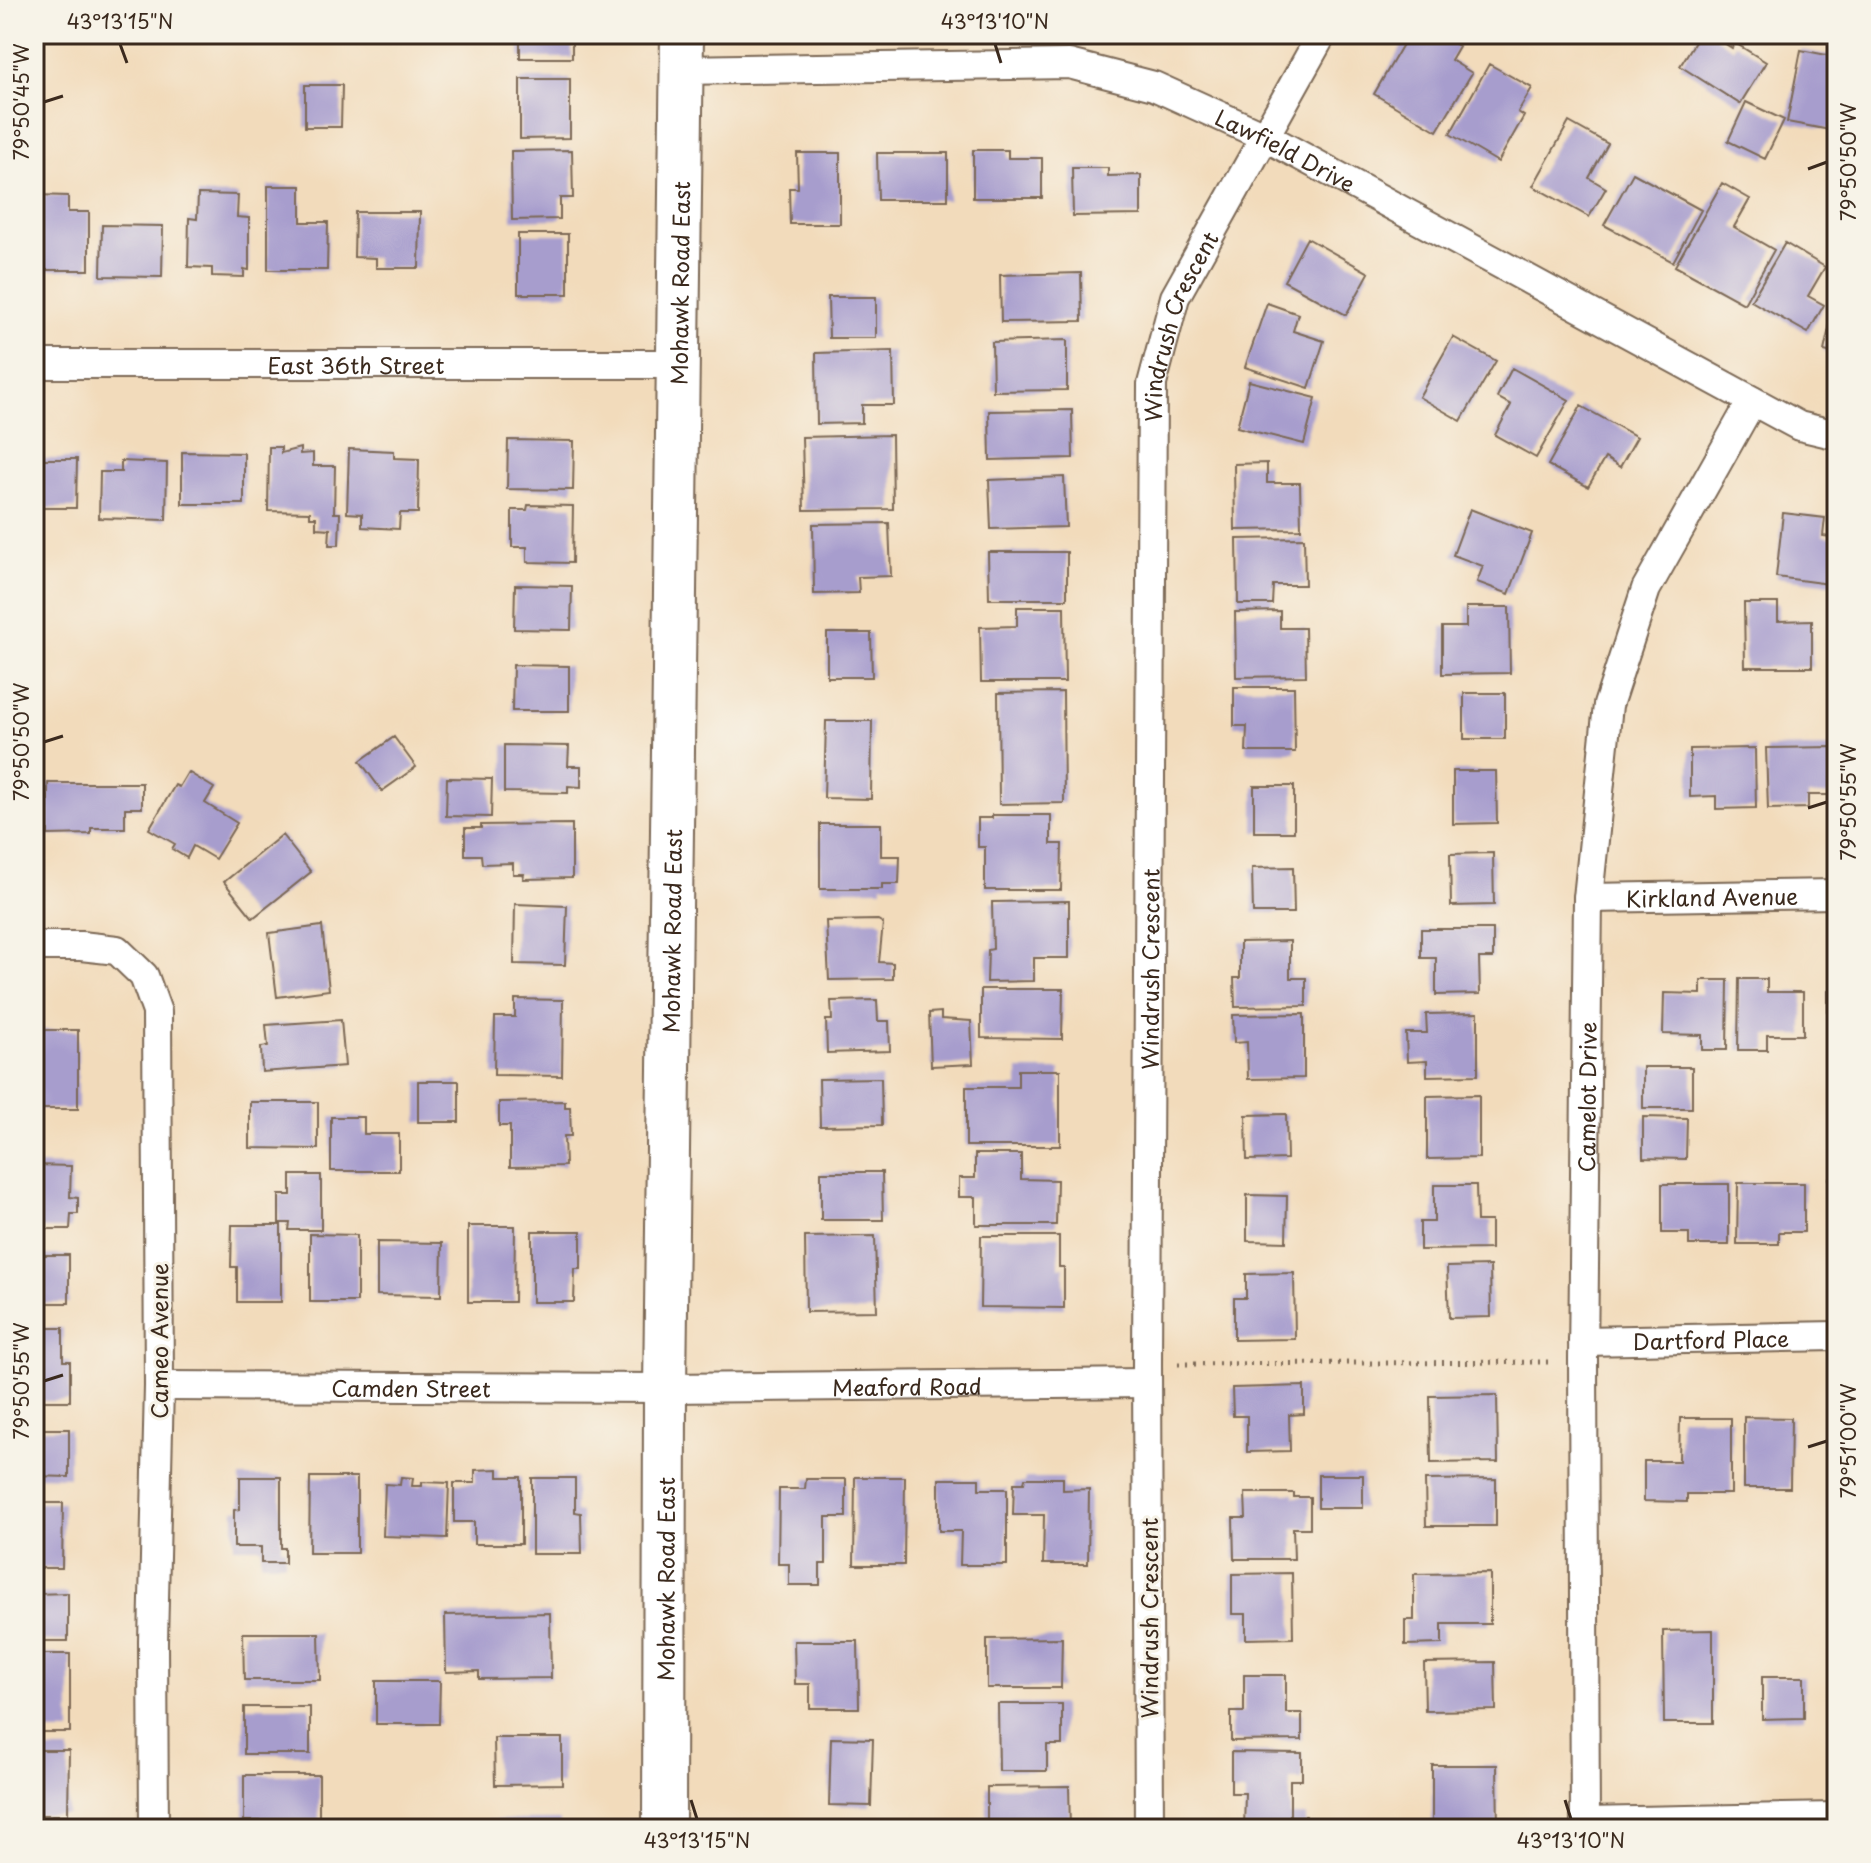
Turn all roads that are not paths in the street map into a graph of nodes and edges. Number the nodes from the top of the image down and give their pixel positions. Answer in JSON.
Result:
{"nodes":[{"id":1,"x":1322,"y":34,"type":"edge"},
{"id":2,"x":682,"y":52,"type":"edge"},
{"id":3,"x":1266,"y":137,"type":"junction"},
{"id":4,"x":34,"y":364,"type":"edge"},
{"id":5,"x":676,"y":364,"type":"junction"},
{"id":6,"x":1752,"y":401,"type":"junction"},
{"id":7,"x":1837,"y":435,"type":"edge"},
{"id":8,"x":1837,"y":894,"type":"edge"},
{"id":9,"x":1588,"y":898,"type":"junction"},
{"id":10,"x":34,"y":946,"type":"edge"},
{"id":11,"x":1837,"y":1336,"type":"edge"},
{"id":12,"x":1583,"y":1341,"type":"junction"},
{"id":13,"x":1147,"y":1374,"type":"junction"},
{"id":14,"x":159,"y":1386,"type":"junction"},
{"id":15,"x":665,"y":1388,"type":"junction"},
{"id":16,"x":1837,"y":1817,"type":"edge"},
{"id":17,"x":1585,"y":1825,"type":"edge"},
{"id":18,"x":154,"y":1829,"type":"edge"},
{"id":19,"x":664,"y":1829,"type":"edge"},
{"id":20,"x":1149,"y":1829,"type":"edge"}],
"edges":[{"from":1,"to":3,"type":"street","name":"Windrush Crescent"},
{"from":2,"to":3,"type":"street","name":"Lawfield Drive"},
{"from":2,"to":5,"type":"main road","name":"Mohawk Road East"},
{"from":3,"to":6,"type":"street","name":"Lawfield Drive"},
{"from":3,"to":13,"type":"street","name":"Windrush Crescent"},
{"from":4,"to":5,"type":"street","name":"East 36th Street"},
{"from":5,"to":15,"type":"main road","name":"Mohawk Road East"},
{"from":6,"to":7,"type":"street","name":"Lawfield Drive"},
{"from":6,"to":9,"type":"street","name":"Camelot Drive"},
{"from":8,"to":9,"type":"street","name":"Kirkland Avenue"},
{"from":9,"to":12,"type":"street","name":"Camelot Drive"},
{"from":10,"to":14,"type":"street","name":"Cameo Avenue"},
{"from":11,"to":12,"type":"street","name":"Dartford Place"},
{"from":12,"to":17,"type":"street","name":"Camelot Drive"},
{"from":13,"to":15,"type":"street","name":"Meaford Road"},
{"from":13,"to":20,"type":"street","name":"Windrush Crescent"},
{"from":14,"to":15,"type":"street","name":"Camden Street"},
{"from":14,"to":18,"type":"street","name":"Cameo Avenue"},
{"from":15,"to":19,"type":"main road","name":"Mohawk Road East"},
{"from":16,"to":17,"type":"street"}]}
